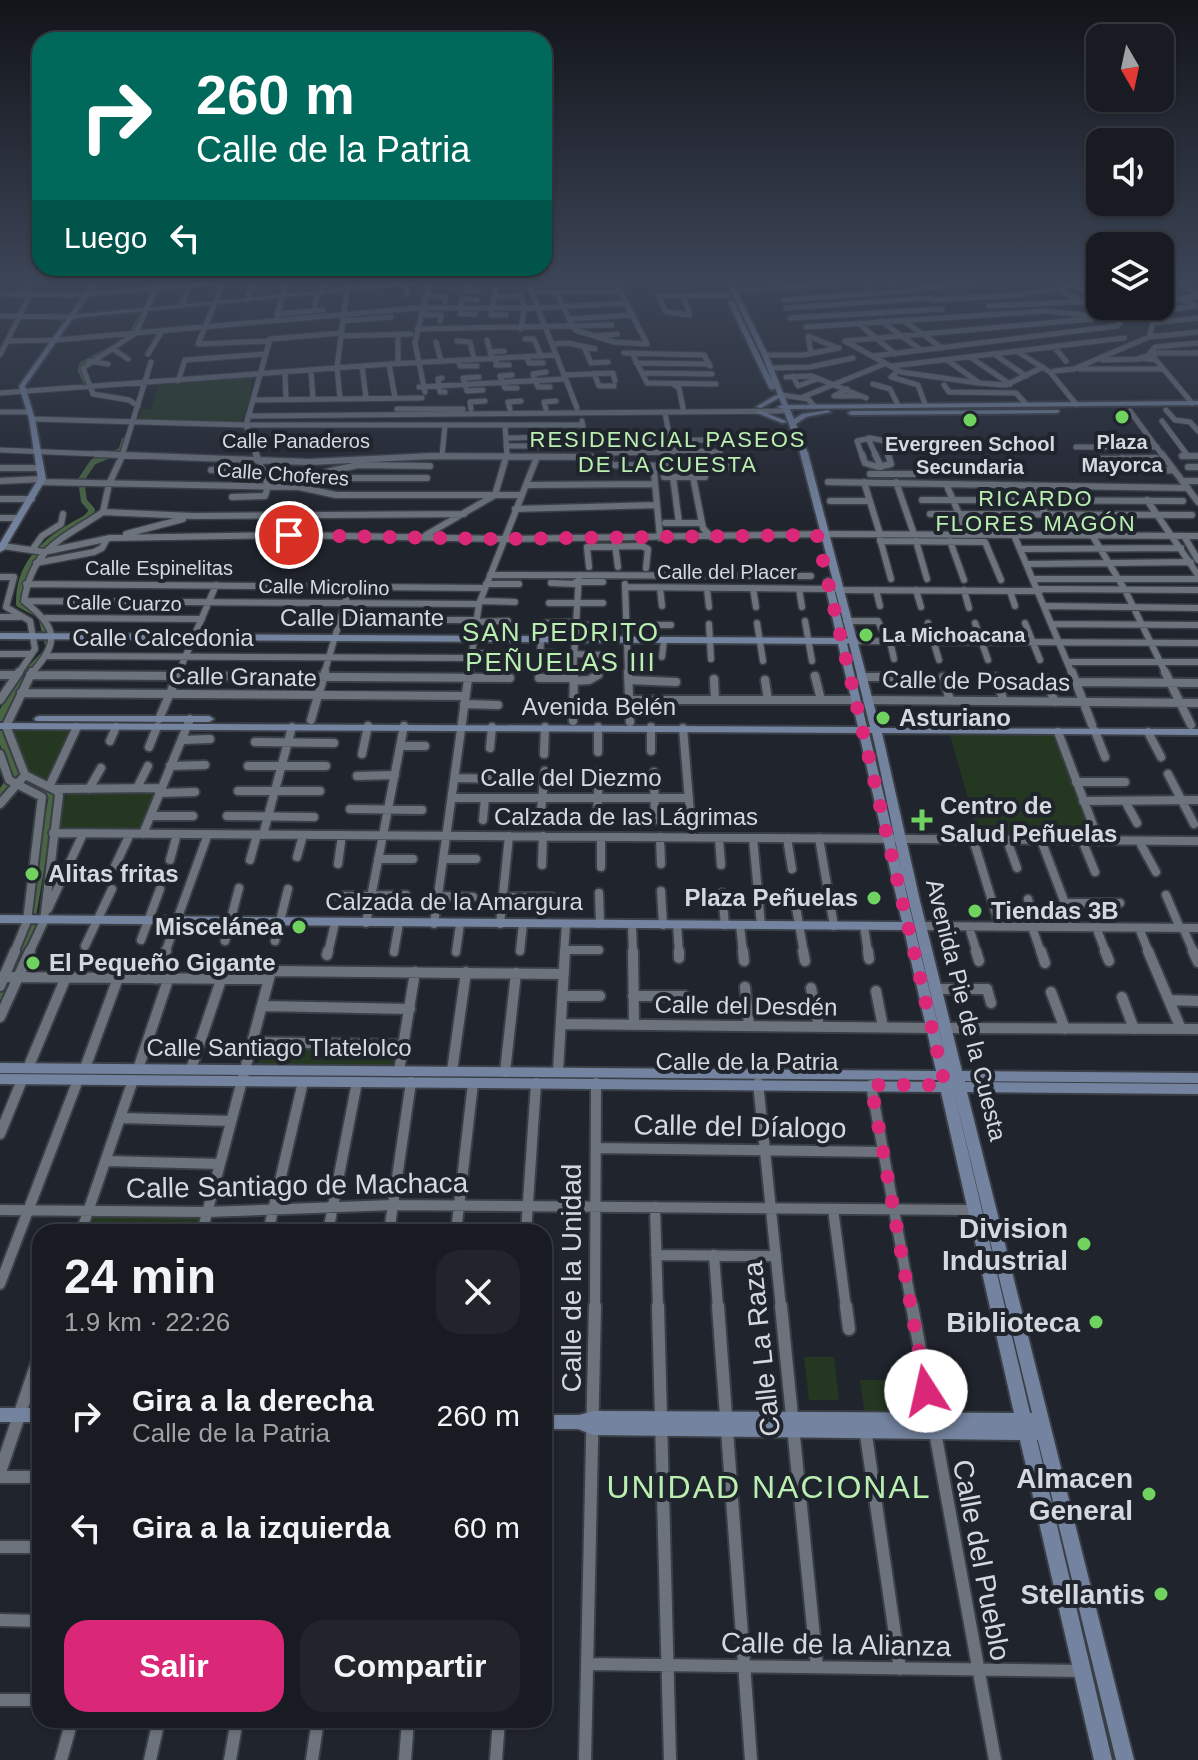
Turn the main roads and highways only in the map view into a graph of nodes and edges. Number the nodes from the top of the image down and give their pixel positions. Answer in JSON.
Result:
{"nodes":[{"id":1,"x":38,"y":365,"type":"edge"},
{"id":2,"x":765,"y":365,"type":"edge"},
{"id":3,"x":770,"y":365,"type":"edge"},
{"id":4,"x":779,"y":396,"type":"junction"},
{"id":5,"x":1191,"y":403,"type":"edge"},
{"id":6,"x":855,"y":405,"type":"junction"},
{"id":7,"x":785,"y":409,"type":"junction"},
{"id":8,"x":1198,"y":410,"type":"edge"},
{"id":9,"x":828,"y":412,"type":"junction"},
{"id":10,"x":788,"y":422,"type":"junction"},
{"id":11,"x":4,"y":536,"type":"edge"},
{"id":12,"x":1,"y":548,"type":"edge"},
{"id":13,"x":834,"y":589,"type":"junction"},
{"id":14,"x":0,"y":636,"type":"edge"},
{"id":15,"x":846,"y":641,"type":"junction"},
{"id":16,"x":4,"y":722,"type":"edge"},
{"id":17,"x":158,"y":723,"type":"junction"},
{"id":18,"x":188,"y":723,"type":"junction"},
{"id":19,"x":461,"y":724,"type":"junction"},
{"id":20,"x":861,"y":726,"type":"junction"},
{"id":21,"x":874,"y":726,"type":"junction"},
{"id":22,"x":1094,"y":728,"type":"junction"},
{"id":23,"x":1196,"y":728,"type":"edge"},
{"id":24,"x":0,"y":919,"type":"edge"},
{"id":25,"x":914,"y":926,"type":"junction"},
{"id":26,"x":0,"y":1068,"type":"edge"},
{"id":27,"x":558,"y":1072,"type":"joint"},
{"id":28,"x":25,"y":1074,"type":"junction"},
{"id":29,"x":136,"y":1074,"type":"junction"},
{"id":30,"x":244,"y":1075,"type":"junction"},
{"id":31,"x":1198,"y":1078,"type":"edge"},
{"id":32,"x":0,"y":1079,"type":"edge"},
{"id":33,"x":758,"y":1079,"type":"junction"},
{"id":34,"x":944,"y":1080,"type":"junction"},
{"id":35,"x":960,"y":1081,"type":"junction"},
{"id":36,"x":536,"y":1083,"type":"joint"},
{"id":37,"x":1198,"y":1089,"type":"edge"},
{"id":38,"x":0,"y":1415,"type":"edge"},
{"id":39,"x":32,"y":1415,"type":"edge"},
{"id":40,"x":552,"y":1422,"type":"edge"},
{"id":41,"x":1033,"y":1427,"type":"junction"},
{"id":42,"x":1103,"y":1760,"type":"edge"},
{"id":43,"x":1125,"y":1760,"type":"edge"}],
"edges":[{"from":1,"to":11,"type":"main road"},
{"from":2,"to":4,"type":"main road","name":"Avenida Pie de la Cuesta"},
{"from":3,"to":4,"type":"main road","name":"Avenida Pie de la Cuesta"},
{"from":4,"to":7,"type":"main road","name":"Avenida Pie de la Cuesta"},
{"from":4,"to":10,"type":"main road"},
{"from":5,"to":6,"type":"main road"},
{"from":6,"to":7,"type":"main road"},
{"from":6,"to":9,"type":"main road"},
{"from":7,"to":9,"type":"main road"},
{"from":7,"to":10,"type":"main road","name":"Avenida Pie de la Cuesta"},
{"from":8,"to":9,"type":"main road"},
{"from":9,"to":10,"type":"main road"},
{"from":10,"to":13,"type":"main road","name":"Avenida Pie de la Cuesta"},
{"from":11,"to":12,"type":"main road"},
{"from":13,"to":15,"type":"main road","name":"Avenida Pie de la Cuesta"},
{"from":13,"to":15,"type":"main road","name":"Avenida Pie de la Cuesta"},
{"from":14,"to":15,"type":"main road","name":"Calle Diamante"},
{"from":15,"to":20,"type":"main road","name":"Avenida Pie de la Cuesta"},
{"from":15,"to":21,"type":"main road","name":"Avenida Pie de la Cuesta"},
{"from":16,"to":17,"type":"main road","name":"Avenida Belén"},
{"from":16,"to":17,"type":"main road","name":"Avenida Belén"},
{"from":17,"to":18,"type":"main road","name":"Avenida Belén"},
{"from":18,"to":19,"type":"main road","name":"Avenida Belén"},
{"from":18,"to":19,"type":"main road","name":"Avenida Belén"},
{"from":19,"to":20,"type":"main road","name":"Avenida Belén"},
{"from":19,"to":20,"type":"main road","name":"Avenida Belén"},
{"from":20,"to":21,"type":"main road","name":"Avenida Belén"},
{"from":20,"to":25,"type":"main road","name":"Avenida Pie de la Cuesta"},
{"from":21,"to":22,"type":"main road","name":"Avenida Belén"},
{"from":21,"to":22,"type":"main road","name":"Avenida Belén"},
{"from":21,"to":25,"type":"main road","name":"Avenida Pie de la Cuesta"},
{"from":22,"to":23,"type":"main road","name":"Avenida Belén"},
{"from":22,"to":23,"type":"main road","name":"Avenida Belén"},
{"from":24,"to":25,"type":"main road","name":"Calzada de la Amargura"},
{"from":25,"to":34,"type":"main road","name":"Avenida Pie de la Cuesta"},
{"from":25,"to":35,"type":"main road","name":"Avenida Pie de la Cuesta"},
{"from":26,"to":28,"type":"main road","name":"Calle Santiago Tlatelolco"},
{"from":27,"to":30,"type":"main road","name":"Calle Santiago Tlatelolco"},
{"from":27,"to":33,"type":"main road","name":"Calle de la Patria"},
{"from":28,"to":29,"type":"main road","name":"Calle Santiago Tlatelolco"},
{"from":28,"to":32,"type":"main road","name":"Calle Santiago Tlatelolco"},
{"from":29,"to":30,"type":"main road","name":"Calle Santiago Tlatelolco"},
{"from":29,"to":30,"type":"main road","name":"Calle Santiago Tlatelolco"},
{"from":30,"to":36,"type":"main road","name":"Calle Santiago Tlatelolco"},
{"from":31,"to":35,"type":"main road","name":"Calle de la Patria"},
{"from":33,"to":34,"type":"main road","name":"Calle de la Patria"},
{"from":33,"to":34,"type":"main road","name":"Calle de la Patria"},
{"from":33,"to":36,"type":"main road","name":"Calle de la Patria"},
{"from":34,"to":35,"type":"main road","name":"Calle de la Patria"},
{"from":34,"to":41,"type":"main road","name":"Avenida Pie de la Cuesta"},
{"from":35,"to":37,"type":"main road","name":"Calle de la Patria"},
{"from":35,"to":41,"type":"main road","name":"Avenida Pie de la Cuesta"},
{"from":38,"to":39,"type":"main road"},
{"from":40,"to":41,"type":"main road"},
{"from":41,"to":42,"type":"main road","name":"Avenida Pie de la Cuesta"},
{"from":41,"to":43,"type":"main road","name":"Avenida Pie de la Cuesta"}]}
